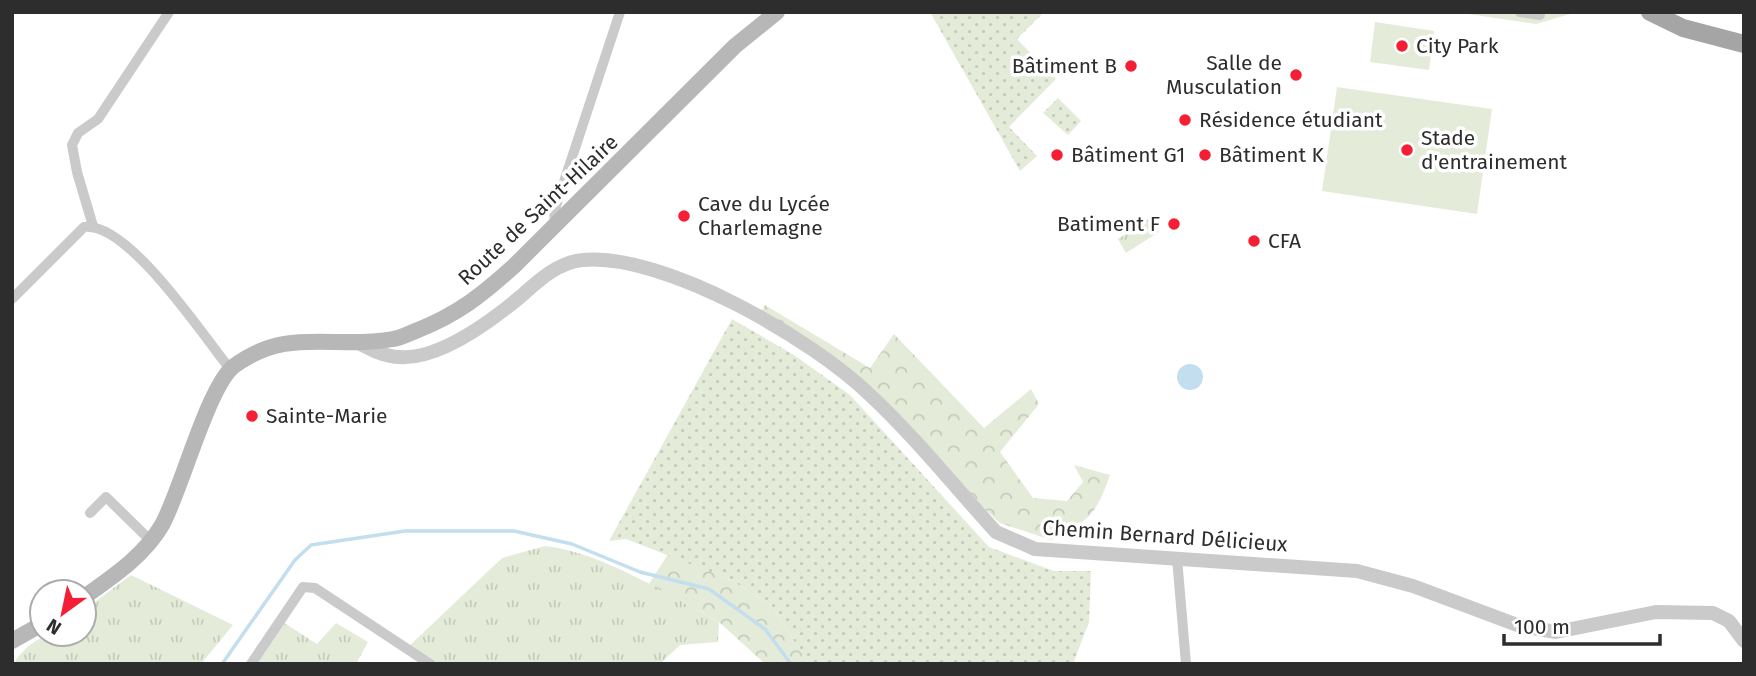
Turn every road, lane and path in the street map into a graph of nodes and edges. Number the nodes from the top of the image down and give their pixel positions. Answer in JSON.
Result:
{"nodes":[{"id":1,"x":169,"y":12,"type":"edge"},
{"id":2,"x":620,"y":12,"type":"edge"},
{"id":3,"x":777,"y":12,"type":"edge"},
{"id":4,"x":1520,"y":12,"type":"edge"},
{"id":5,"x":1650,"y":12,"type":"edge"},
{"id":6,"x":1540,"y":15,"type":"dead end"},
{"id":7,"x":1744,"y":44,"type":"edge"},
{"id":8,"x":555,"y":224,"type":"junction"},
{"id":9,"x":93,"y":226,"type":"junction"},
{"id":10,"x":12,"y":299,"type":"edge"},
{"id":11,"x":354,"y":340,"type":"junction"},
{"id":12,"x":230,"y":369,"type":"junction"},
{"id":13,"x":90,"y":513,"type":"dead end"},
{"id":14,"x":151,"y":541,"type":"junction"},
{"id":15,"x":1177,"y":558,"type":"junction"},
{"id":16,"x":98,"y":586,"type":"edge"},
{"id":17,"x":17,"y":638,"type":"edge"},
{"id":18,"x":1744,"y":641,"type":"edge"},
{"id":19,"x":12,"y":651,"type":"edge"},
{"id":20,"x":251,"y":664,"type":"edge"},
{"id":21,"x":430,"y":664,"type":"edge"},
{"id":22,"x":1186,"y":664,"type":"edge"}],
"edges":[{"from":1,"to":9,"type":"street"},
{"from":2,"to":8,"type":"street"},
{"from":3,"to":8,"type":"main road","name":"Route de Saint-Hilaire"},
{"from":4,"to":6,"type":"street"},
{"from":5,"to":7,"type":"main road"},
{"from":8,"to":11,"type":"main road","name":"Route de Saint-Hilaire"},
{"from":9,"to":10,"type":"street"},
{"from":9,"to":12,"type":"street"},
{"from":11,"to":12,"type":"main road","name":"Route de Saint-Hilaire"},
{"from":11,"to":15,"type":"street","name":"Chemin Bernard Délicieux"},
{"from":12,"to":14,"type":"main road","name":"Route de Saint-Hilaire"},
{"from":13,"to":14,"type":"street"},
{"from":14,"to":16,"type":"main road","name":"Route de Saint-Hilaire"},
{"from":15,"to":18,"type":"street","name":"Chemin Bernard Délicieux"},
{"from":15,"to":22,"type":"street"},
{"from":17,"to":19,"type":"main road"},
{"from":20,"to":21,"type":"street"}]}
